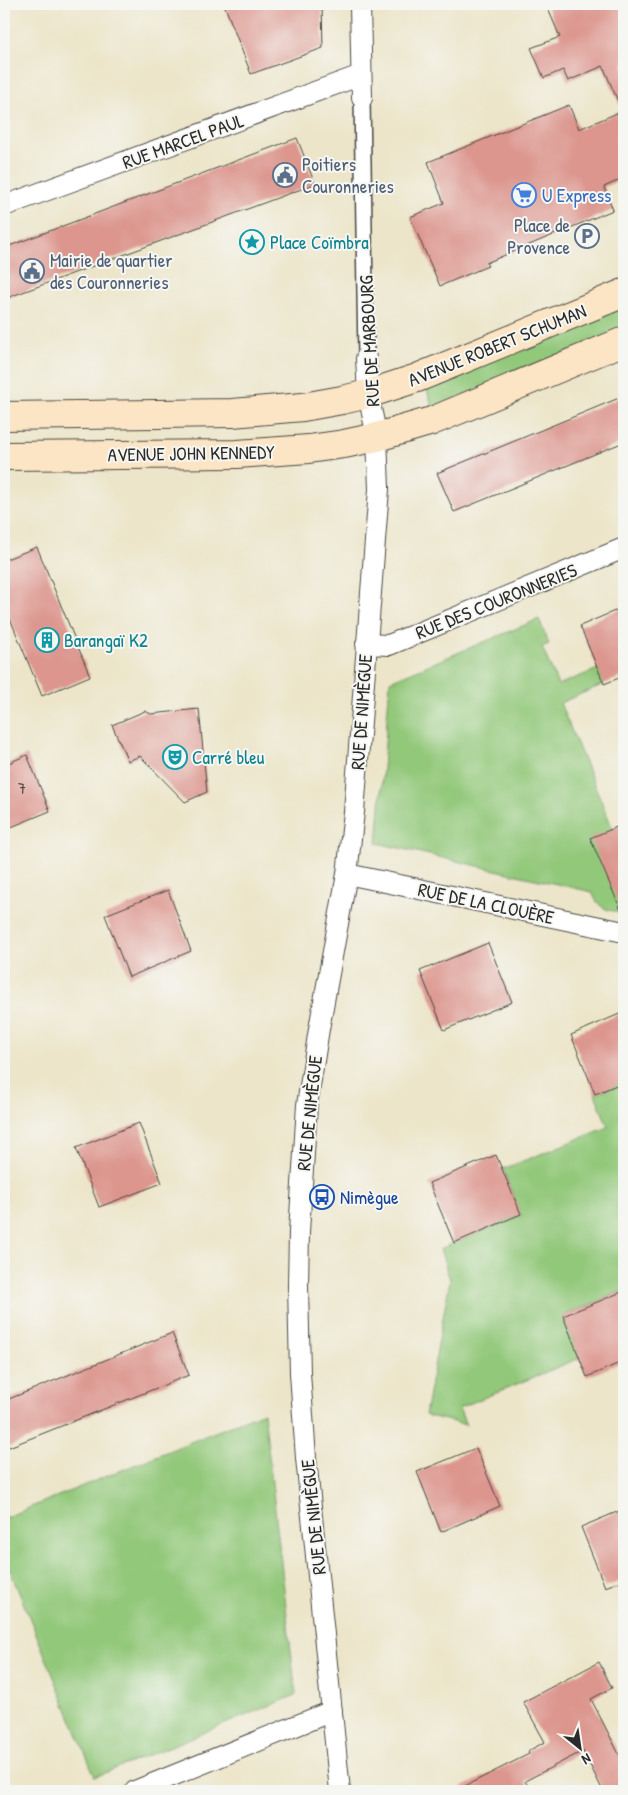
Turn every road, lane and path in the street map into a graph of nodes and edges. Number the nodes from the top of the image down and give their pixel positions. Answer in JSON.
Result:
{"nodes":[{"id":1,"x":360,"y":4,"type":"edge"},
{"id":2,"x":361,"y":75,"type":"junction"},
{"id":3,"x":362,"y":98,"type":"joint"},
{"id":4,"x":4,"y":206,"type":"edge"},
{"id":5,"x":624,"y":293,"type":"edge"},
{"id":6,"x":624,"y":341,"type":"edge"},
{"id":7,"x":366,"y":358,"type":"joint"},
{"id":8,"x":368,"y":394,"type":"junction"},
{"id":9,"x":4,"y":416,"type":"edge"},
{"id":10,"x":378,"y":437,"type":"junction"},
{"id":11,"x":4,"y":456,"type":"edge"},
{"id":12,"x":624,"y":548,"type":"edge"},
{"id":13,"x":366,"y":644,"type":"junction"},
{"id":14,"x":347,"y":874,"type":"junction"},
{"id":15,"x":624,"y":932,"type":"edge"},
{"id":16,"x":332,"y":1711,"type":"junction"},
{"id":17,"x":135,"y":1791,"type":"edge"},
{"id":18,"x":340,"y":1791,"type":"edge"}],
"edges":[{"from":1,"to":2,"type":"street","name":"RUE DE MARBOURG"},
{"from":2,"to":3,"type":"street","name":"RUE DE MARBOURG"},
{"from":2,"to":4,"type":"street","name":"RUE MARCEL PAUL"},
{"from":3,"to":7,"type":"street","name":"RUE DE MARBOURG"},
{"from":5,"to":8,"type":"main road","name":"AVENUE ROBERT SCHUMAN"},
{"from":6,"to":10,"type":"main road"},
{"from":7,"to":8,"type":"street","name":"RUE DE MARBOURG"},
{"from":8,"to":9,"type":"main road"},
{"from":8,"to":10,"type":"street","name":"RUE DE MARBOURG"},
{"from":10,"to":11,"type":"main road","name":"AVENUE JOHN KENNEDY"},
{"from":10,"to":13,"type":"street","name":"RUE DE NIMÈGUE"},
{"from":12,"to":13,"type":"street","name":"RUE DES COURONNERIES"},
{"from":13,"to":14,"type":"street","name":"RUE DE NIMÈGUE"},
{"from":14,"to":15,"type":"street","name":"RUE DE LA CLOUÈRE"},
{"from":14,"to":16,"type":"street","name":"RUE DE NIMÈGUE"},
{"from":16,"to":17,"type":"street"},
{"from":16,"to":18,"type":"street","name":"RUE DE NIMÈGUE"}]}
